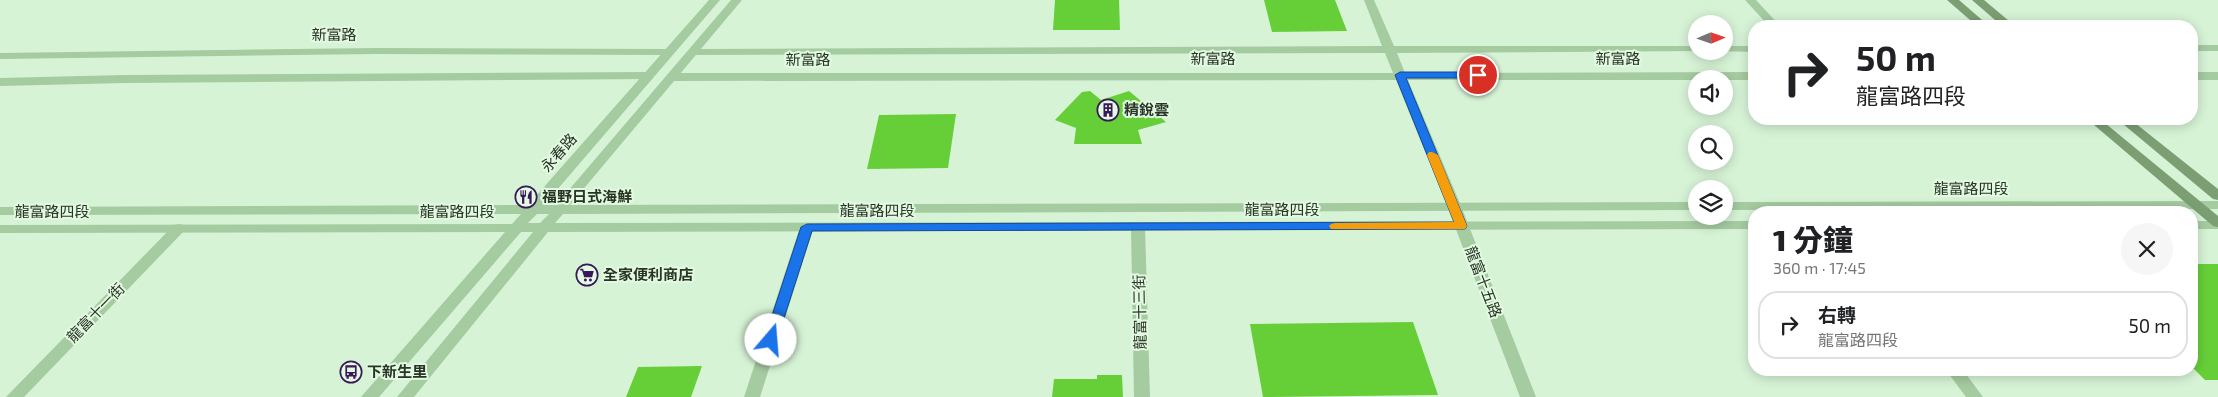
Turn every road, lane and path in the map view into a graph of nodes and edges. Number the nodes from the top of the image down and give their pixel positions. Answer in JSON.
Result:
{"nodes":[{"id":1,"x":716,"y":0,"type":"edge"},
{"id":2,"x":737,"y":0,"type":"edge"},
{"id":3,"x":1369,"y":0,"type":"edge"},
{"id":4,"x":1750,"y":0,"type":"edge"},
{"id":5,"x":1952,"y":0,"type":"edge"},
{"id":6,"x":1977,"y":0,"type":"edge"},
{"id":7,"x":1769,"y":20,"type":"edge"},
{"id":8,"x":1976,"y":20,"type":"edge"},
{"id":9,"x":2002,"y":20,"type":"edge"},
{"id":10,"x":2198,"y":48,"type":"edge"},
{"id":11,"x":2218,"y":48,"type":"edge"},
{"id":12,"x":1733,"y":49,"type":"edge"},
{"id":13,"x":1748,"y":49,"type":"edge"},
{"id":14,"x":1688,"y":50,"type":"edge"},
{"id":15,"x":1390,"y":51,"type":"junction"},
{"id":16,"x":668,"y":52,"type":"junction"},
{"id":17,"x":694,"y":52,"type":"junction"},
{"id":18,"x":0,"y":56,"type":"edge"},
{"id":19,"x":1400,"y":75,"type":"junction"},
{"id":20,"x":648,"y":76,"type":"junction"},
{"id":21,"x":1748,"y":76,"type":"edge"},
{"id":22,"x":2198,"y":76,"type":"edge"},
{"id":23,"x":2218,"y":76,"type":"edge"},
{"id":24,"x":672,"y":77,"type":"junction"},
{"id":25,"x":0,"y":82,"type":"edge"},
{"id":26,"x":2100,"y":125,"type":"edge"},
{"id":27,"x":2130,"y":125,"type":"edge"},
{"id":28,"x":2218,"y":196,"type":"edge"},
{"id":29,"x":2195,"y":205,"type":"junction"},
{"id":30,"x":2218,"y":205,"type":"edge"},
{"id":31,"x":1454,"y":206,"type":"junction"},
{"id":32,"x":1688,"y":206,"type":"edge"},
{"id":33,"x":1733,"y":206,"type":"edge"},
{"id":34,"x":2198,"y":207,"type":"edge"},
{"id":35,"x":532,"y":210,"type":"junction"},
{"id":36,"x":559,"y":210,"type":"junction"},
{"id":37,"x":0,"y":211,"type":"edge"},
{"id":38,"x":2218,"y":224,"type":"edge"},
{"id":39,"x":1748,"y":225,"type":"edge"},
{"id":40,"x":2198,"y":225,"type":"edge"},
{"id":41,"x":1461,"y":226,"type":"junction"},
{"id":42,"x":807,"y":227,"type":"junction"},
{"id":43,"x":1138,"y":227,"type":"junction"},
{"id":44,"x":179,"y":228,"type":"junction"},
{"id":45,"x":516,"y":228,"type":"junction"},
{"id":46,"x":544,"y":228,"type":"junction"},
{"id":47,"x":0,"y":229,"type":"edge"},
{"id":48,"x":1959,"y":376,"type":"edge"},
{"id":49,"x":14,"y":397,"type":"edge"},
{"id":50,"x":369,"y":397,"type":"edge"},
{"id":51,"x":405,"y":397,"type":"edge"},
{"id":52,"x":752,"y":397,"type":"edge"},
{"id":53,"x":1142,"y":397,"type":"edge"},
{"id":54,"x":1528,"y":397,"type":"edge"},
{"id":55,"x":1975,"y":397,"type":"edge"}],
"edges":[{"from":1,"to":16,"type":"street","name":"永春路"},
{"from":2,"to":17,"type":"street"},
{"from":3,"to":15,"type":"street","name":"龍富十五路"},
{"from":4,"to":7,"type":"street"},
{"from":5,"to":8,"type":"main road"},
{"from":6,"to":9,"type":"main road"},
{"from":10,"to":11,"type":"street"},
{"from":12,"to":13,"type":"street"},
{"from":14,"to":15,"type":"street","name":"新富路"},
{"from":15,"to":17,"type":"street","name":"新富路"},
{"from":15,"to":19,"type":"street","name":"龍富十五路"},
{"from":16,"to":18,"type":"street","name":"新富路"},
{"from":16,"to":20,"type":"street","name":"永春路"},
{"from":17,"to":24,"type":"street"},
{"from":19,"to":21,"type":"street","name":"新富路"},
{"from":19,"to":24,"type":"street","name":"新富路"},
{"from":19,"to":31,"type":"street","name":"龍富十五路"},
{"from":20,"to":25,"type":"street"},
{"from":20,"to":35,"type":"street","name":"永春路"},
{"from":22,"to":23,"type":"street"},
{"from":24,"to":36,"type":"street"},
{"from":26,"to":29,"type":"main road"},
{"from":27,"to":28,"type":"main road"},
{"from":29,"to":30,"type":"street","name":"龍富路四段"},
{"from":29,"to":33,"type":"street","name":"龍富路四段"},
{"from":31,"to":32,"type":"street","name":"龍富路四段"},
{"from":31,"to":36,"type":"street","name":"龍富路四段"},
{"from":31,"to":41,"type":"street","name":"龍富十五路"},
{"from":34,"to":38,"type":"main road"},
{"from":35,"to":36,"type":"street","name":"龍富路四段"},
{"from":35,"to":37,"type":"street","name":"龍富路四段"},
{"from":35,"to":45,"type":"street","name":"永春路"},
{"from":36,"to":46,"type":"street"},
{"from":38,"to":40,"type":"street"},
{"from":39,"to":41,"type":"street","name":"龍富路四段"},
{"from":41,"to":43,"type":"street","name":"龍富路四段"},
{"from":41,"to":54,"type":"street","name":"龍富十五路"},
{"from":42,"to":43,"type":"street","name":"龍富路四段"},
{"from":42,"to":46,"type":"street","name":"龍富路四段"},
{"from":42,"to":52,"type":"street"},
{"from":43,"to":53,"type":"street","name":"龍富十三街"},
{"from":44,"to":45,"type":"street","name":"龍富路四段"},
{"from":44,"to":47,"type":"street","name":"龍富路四段"},
{"from":44,"to":49,"type":"street","name":"龍富十一街"},
{"from":45,"to":46,"type":"street","name":"龍富路四段"},
{"from":45,"to":50,"type":"street","name":"永春路"},
{"from":46,"to":51,"type":"street"},
{"from":48,"to":55,"type":"street"}]}
